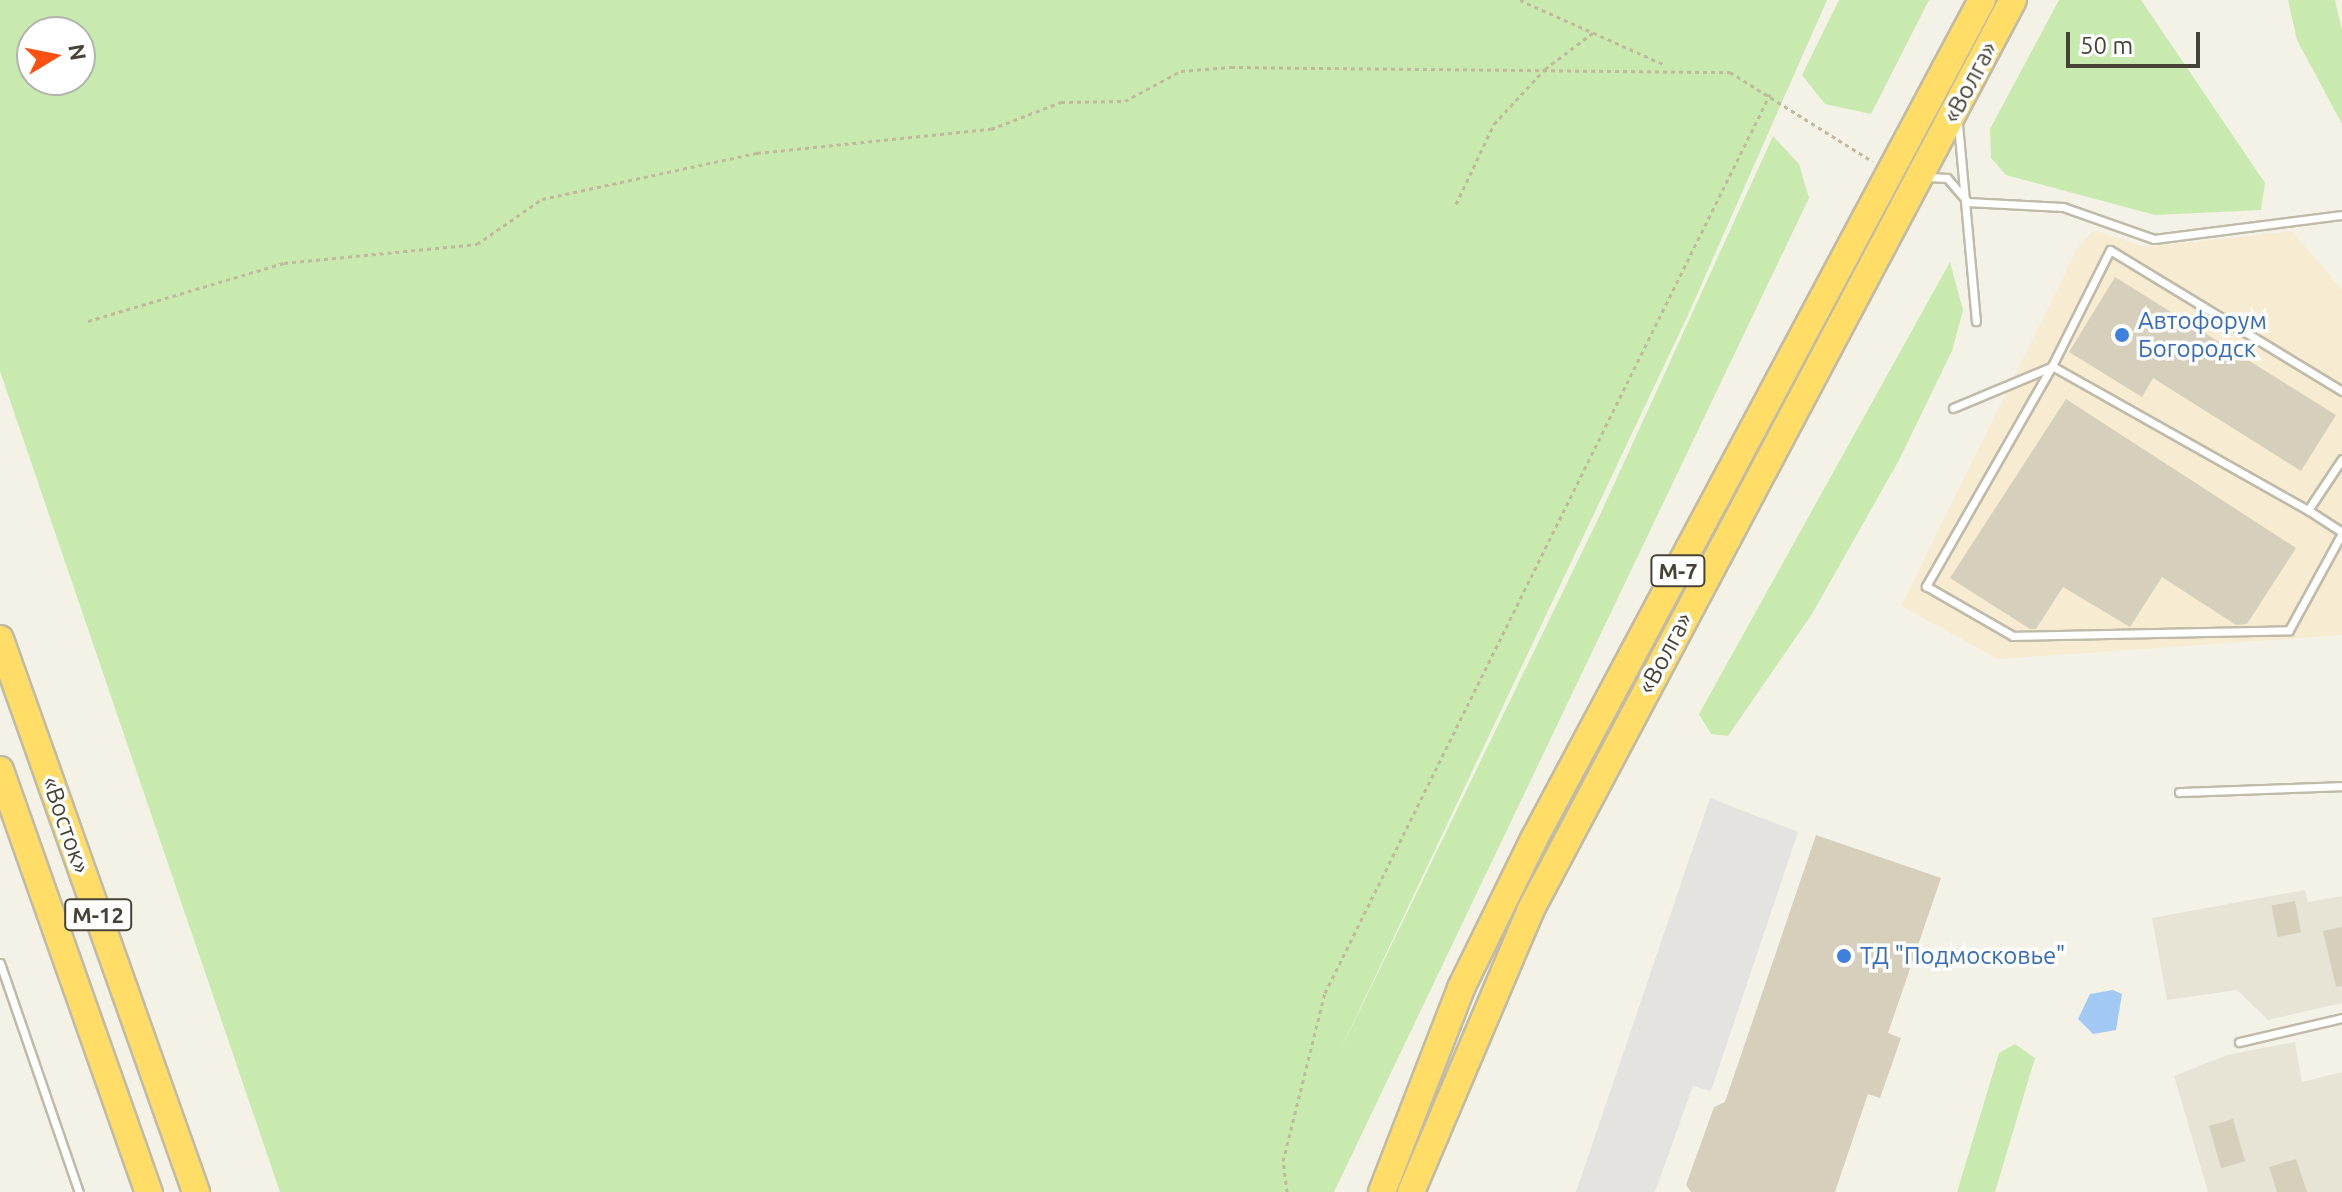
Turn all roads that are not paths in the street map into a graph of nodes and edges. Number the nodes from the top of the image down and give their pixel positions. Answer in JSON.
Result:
{"nodes":[{"id":1,"x":1982,"y":0,"type":"edge"},
{"id":2,"x":2013,"y":0,"type":"edge"},
{"id":3,"x":1956,"y":109,"type":"junction"},
{"id":4,"x":1919,"y":178,"type":"junction"},
{"id":5,"x":1967,"y":202,"type":"junction"},
{"id":6,"x":2342,"y":215,"type":"edge"},
{"id":7,"x":1976,"y":321,"type":"dead end"},
{"id":8,"x":2052,"y":366,"type":"junction"},
{"id":9,"x":2342,"y":391,"type":"edge"},
{"id":10,"x":1953,"y":408,"type":"dead end"},
{"id":11,"x":2342,"y":459,"type":"edge"},
{"id":12,"x":2308,"y":510,"type":"junction"},
{"id":13,"x":2342,"y":532,"type":"edge"},
{"id":14,"x":0,"y":639,"type":"edge"},
{"id":15,"x":0,"y":770,"type":"edge"},
{"id":16,"x":2342,"y":786,"type":"edge"},
{"id":17,"x":2179,"y":792,"type":"dead end"},
{"id":18,"x":0,"y":963,"type":"edge"},
{"id":19,"x":2342,"y":1018,"type":"edge"},
{"id":20,"x":2239,"y":1042,"type":"dead end"},
{"id":21,"x":79,"y":1192,"type":"edge"},
{"id":22,"x":149,"y":1192,"type":"edge"},
{"id":23,"x":196,"y":1192,"type":"edge"},
{"id":24,"x":1382,"y":1192,"type":"edge"},
{"id":25,"x":1411,"y":1192,"type":"edge"}],
"edges":[{"from":1,"to":24,"type":"highway","name":"«Волга»","number":"М-7"},
{"from":2,"to":3,"type":"highway","name":"«Волга»","number":"М-7"},
{"from":3,"to":4,"type":"highway","name":"«Волга»","number":"М-7"},
{"from":3,"to":5,"type":"lane"},
{"from":4,"to":5,"type":"lane"},
{"from":4,"to":25,"type":"highway","name":"«Волга»","number":"М-7"},
{"from":5,"to":6,"type":"lane"},
{"from":5,"to":7,"type":"lane"},
{"from":8,"to":9,"type":"lane"},
{"from":8,"to":10,"type":"lane"},
{"from":8,"to":12,"type":"lane"},
{"from":8,"to":13,"type":"lane"},
{"from":11,"to":12,"type":"lane"},
{"from":12,"to":13,"type":"lane"},
{"from":14,"to":23,"type":"highway","name":"«Восток»","number":"М-12"},
{"from":15,"to":22,"type":"highway","name":"«Восток»","number":"М-12"},
{"from":16,"to":17,"type":"lane"},
{"from":18,"to":21,"type":"lane"},
{"from":19,"to":20,"type":"lane"}]}
